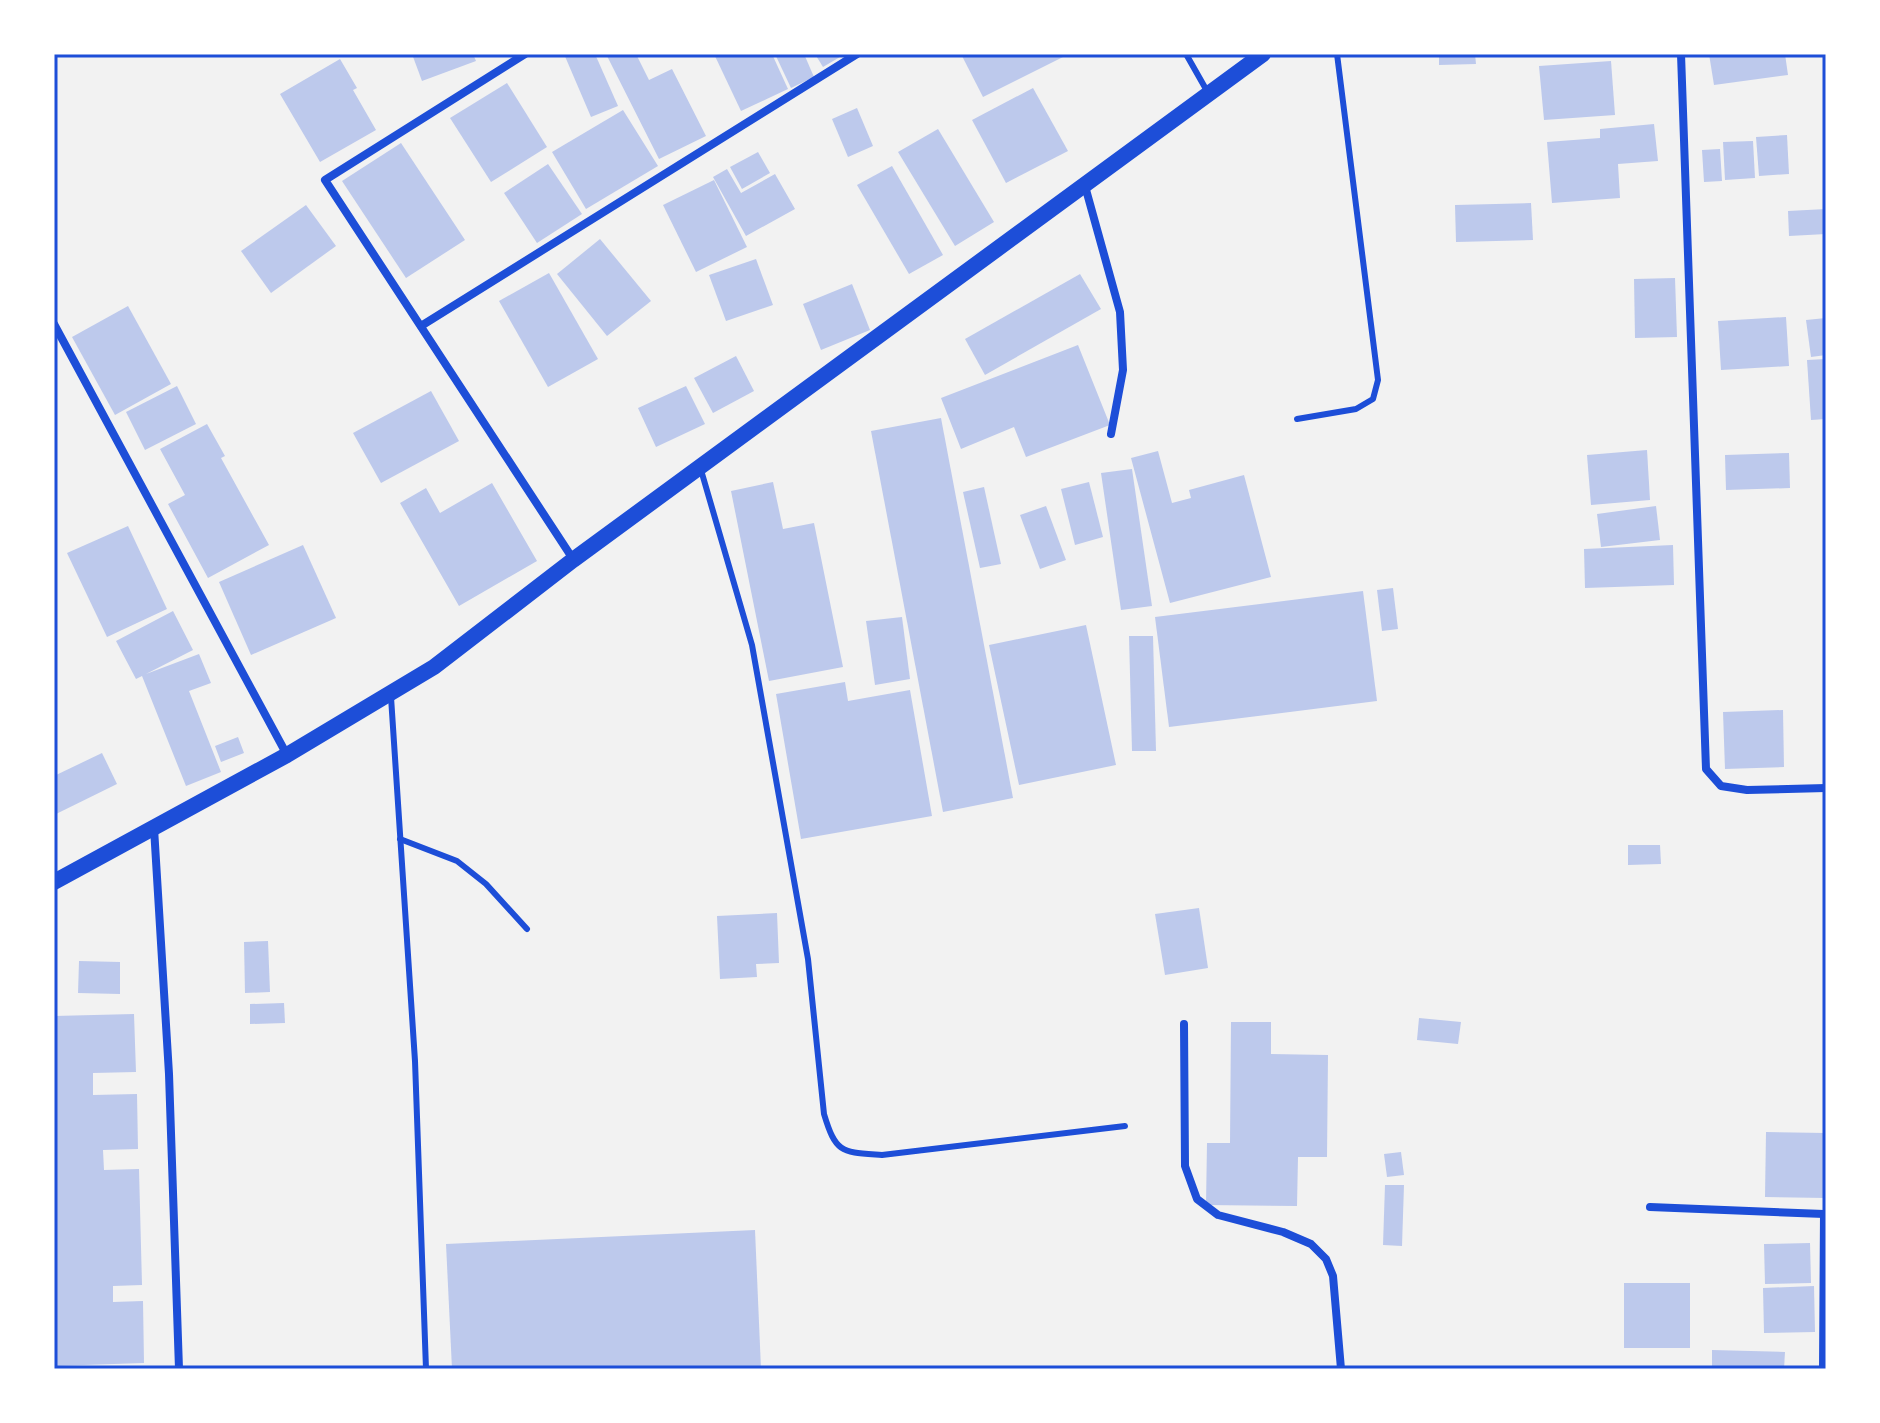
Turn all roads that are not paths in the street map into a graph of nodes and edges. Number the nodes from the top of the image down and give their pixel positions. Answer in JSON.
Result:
{"nodes":[{"id":1,"x":525,"y":54,"type":"edge"},
{"id":2,"x":857,"y":54,"type":"edge"},
{"id":3,"x":1186,"y":54,"type":"edge"},
{"id":4,"x":1263,"y":54,"type":"edge"},
{"id":5,"x":1337,"y":54,"type":"edge"},
{"id":6,"x":1681,"y":54,"type":"edge"},
{"id":7,"x":1209,"y":94,"type":"junction"},
{"id":8,"x":1085,"y":185,"type":"junction"},
{"id":9,"x":54,"y":324,"type":"edge"},
{"id":10,"x":421,"y":326,"type":"junction"},
{"id":11,"x":1297,"y":419,"type":"dead end"},
{"id":12,"x":1111,"y":434,"type":"dead end"},
{"id":13,"x":700,"y":466,"type":"junction"},
{"id":14,"x":573,"y":560,"type":"junction"},
{"id":15,"x":391,"y":693,"type":"junction"},
{"id":16,"x":287,"y":755,"type":"junction"},
{"id":17,"x":1826,"y":788,"type":"edge"},
{"id":18,"x":154,"y":827,"type":"junction"},
{"id":19,"x":400,"y":839,"type":"junction"},
{"id":20,"x":54,"y":882,"type":"edge"},
{"id":21,"x":527,"y":929,"type":"dead end"},
{"id":22,"x":1184,"y":1024,"type":"dead end"},
{"id":23,"x":1125,"y":1126,"type":"dead end"},
{"id":24,"x":1650,"y":1207,"type":"dead end"},
{"id":25,"x":1825,"y":1214,"type":"edge"},
{"id":26,"x":179,"y":1369,"type":"edge"},
{"id":27,"x":426,"y":1369,"type":"edge"},
{"id":28,"x":1341,"y":1369,"type":"edge"},
{"id":29,"x":1823,"y":1369,"type":"edge"}],
"edges":[{"from":1,"to":10,"type":"street"},
{"from":2,"to":10,"type":"street"},
{"from":3,"to":7,"type":"lane"},
{"from":4,"to":7,"type":"main road"},
{"from":5,"to":11,"type":"lane"},
{"from":6,"to":17,"type":"street"},
{"from":7,"to":8,"type":"main road"},
{"from":8,"to":12,"type":"street"},
{"from":8,"to":13,"type":"main road"},
{"from":9,"to":16,"type":"street"},
{"from":10,"to":14,"type":"street"},
{"from":13,"to":14,"type":"main road"},
{"from":13,"to":23,"type":"lane"},
{"from":14,"to":15,"type":"main road"},
{"from":15,"to":16,"type":"main road"},
{"from":15,"to":19,"type":"lane"},
{"from":16,"to":18,"type":"main road"},
{"from":18,"to":20,"type":"main road"},
{"from":18,"to":26,"type":"street"},
{"from":19,"to":21,"type":"lane"},
{"from":19,"to":27,"type":"lane"},
{"from":22,"to":28,"type":"street"},
{"from":24,"to":25,"type":"street"},
{"from":25,"to":29,"type":"street"}]}
